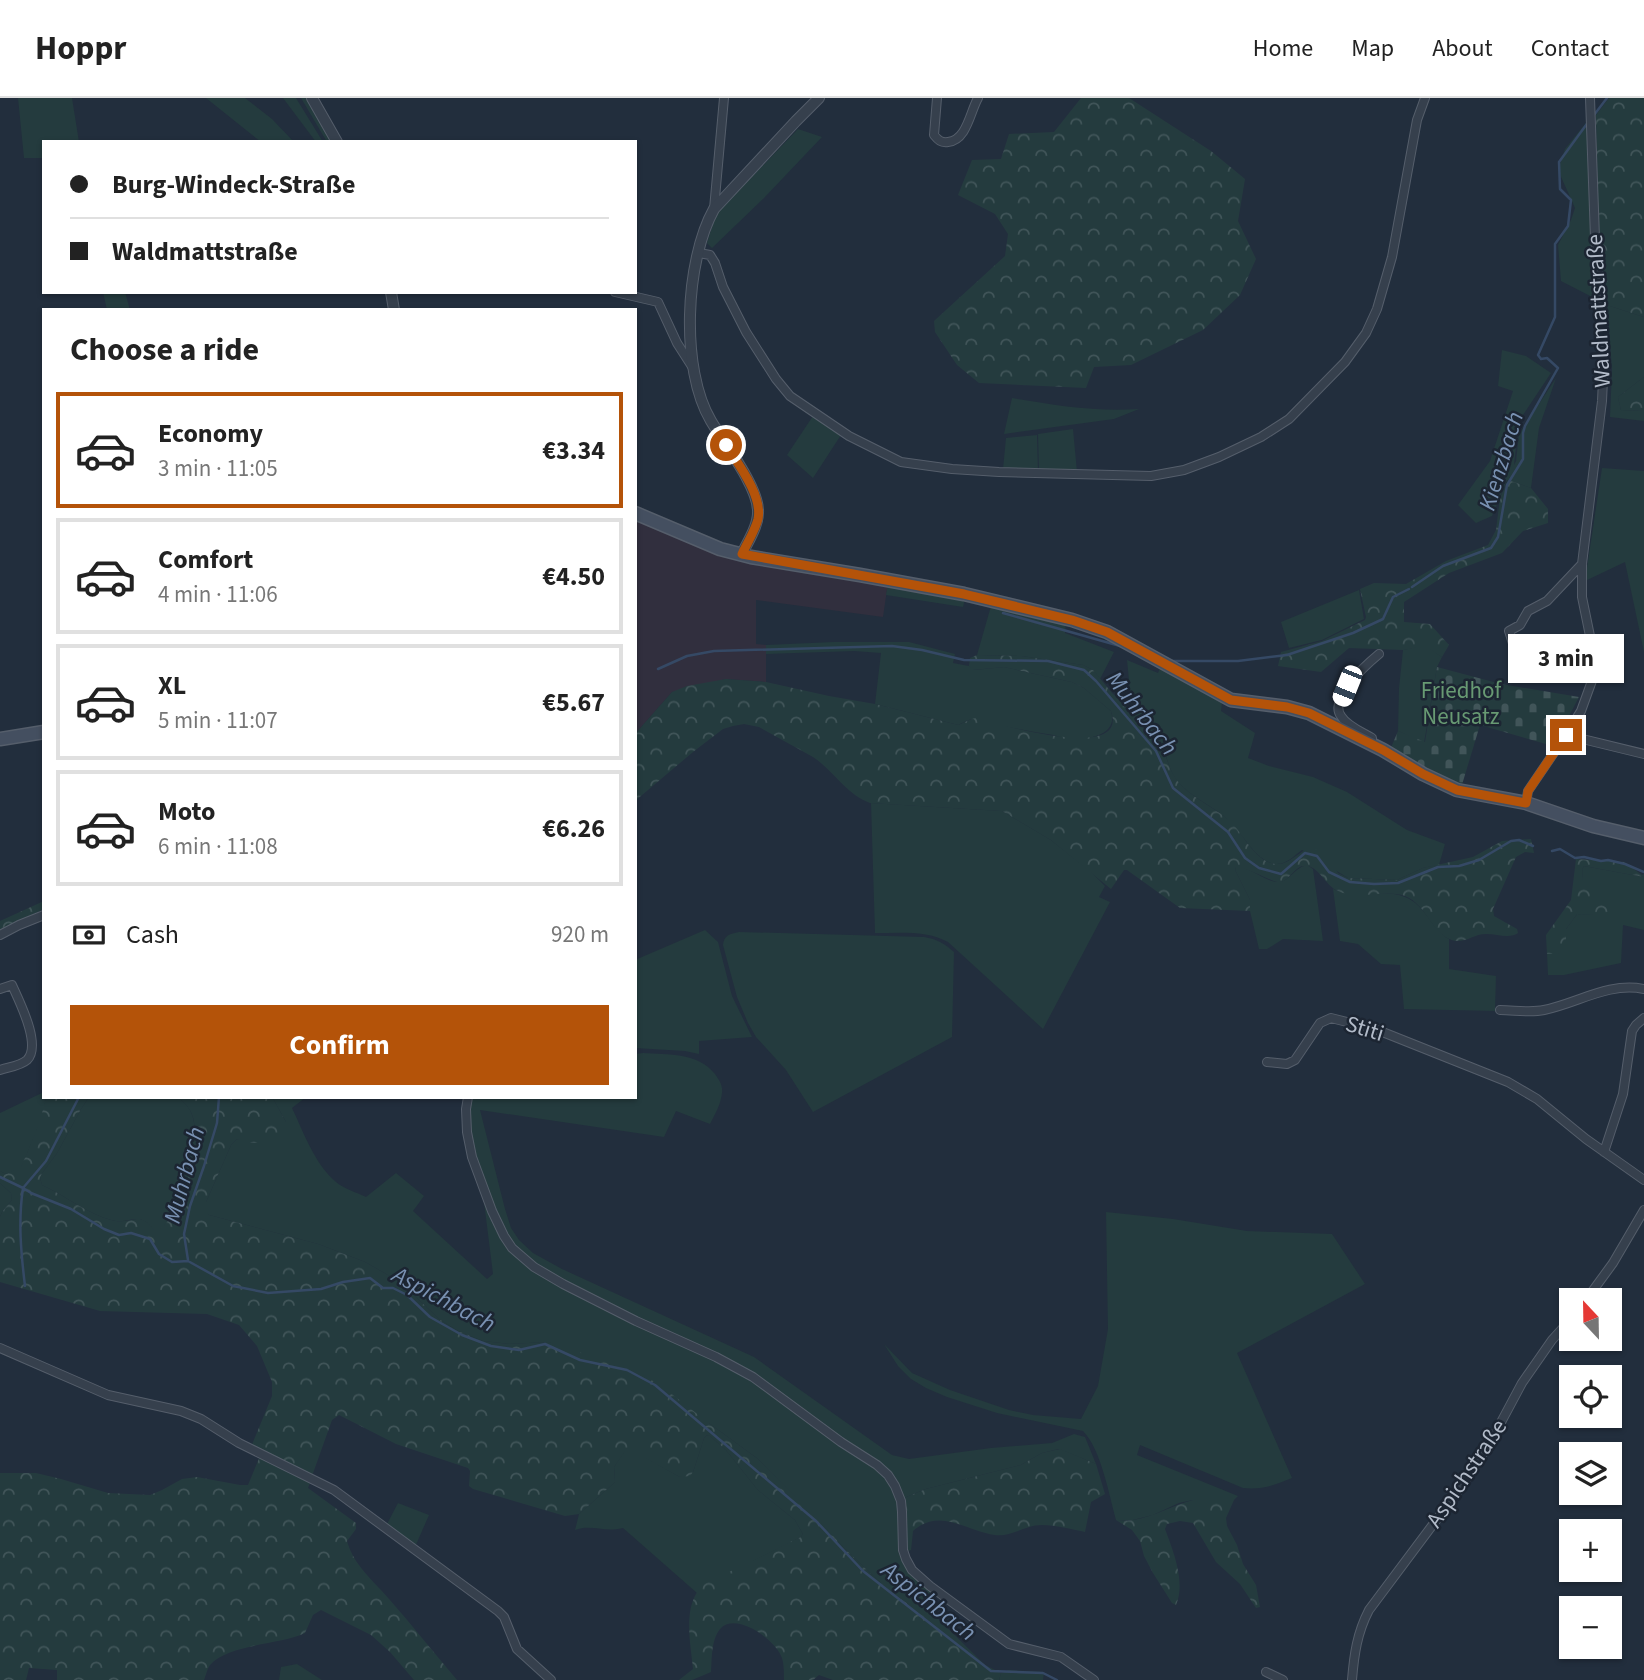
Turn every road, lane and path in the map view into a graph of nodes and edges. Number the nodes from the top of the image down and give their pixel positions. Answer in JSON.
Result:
{"nodes":[{"id":1,"x":312,"y":98,"type":"edge"},
{"id":2,"x":724,"y":98,"type":"edge"},
{"id":3,"x":819,"y":98,"type":"edge"},
{"id":4,"x":937,"y":98,"type":"edge"},
{"id":5,"x":978,"y":98,"type":"edge"},
{"id":6,"x":1424,"y":98,"type":"edge"},
{"id":7,"x":1590,"y":98,"type":"edge"},
{"id":8,"x":336,"y":140,"type":"edge"},
{"id":9,"x":714,"y":209,"type":"junction"},
{"id":10,"x":699,"y":253,"type":"junction"},
{"id":11,"x":624,"y":294,"type":"edge"},
{"id":12,"x":686,"y":349,"type":"junction"},
{"id":13,"x":637,"y":514,"type":"edge"},
{"id":14,"x":742,"y":554,"type":"junction"},
{"id":15,"x":1582,"y":564,"type":"junction"},
{"id":16,"x":1591,"y":653,"type":"junction"},
{"id":17,"x":1379,"y":654,"type":"dead end"},
{"id":18,"x":42,"y":732,"type":"edge"},
{"id":19,"x":1566,"y":735,"type":"junction"},
{"id":20,"x":0,"y":739,"type":"edge"},
{"id":21,"x":1371,"y":744,"type":"junction"},
{"id":22,"x":1644,"y":754,"type":"edge"},
{"id":23,"x":1526,"y":803,"type":"junction"},
{"id":24,"x":1644,"y":838,"type":"edge"},
{"id":25,"x":42,"y":916,"type":"edge"},
{"id":26,"x":0,"y":935,"type":"edge"},
{"id":27,"x":0,"y":989,"type":"edge"},
{"id":28,"x":1644,"y":989,"type":"edge"},
{"id":29,"x":1500,"y":1010,"type":"dead end"},
{"id":30,"x":1644,"y":1018,"type":"edge"},
{"id":31,"x":1267,"y":1062,"type":"dead end"},
{"id":32,"x":0,"y":1070,"type":"edge"},
{"id":33,"x":468,"y":1099,"type":"edge"},
{"id":34,"x":1604,"y":1152,"type":"junction"},
{"id":35,"x":1644,"y":1180,"type":"edge"},
{"id":36,"x":1644,"y":1210,"type":"edge"},
{"id":37,"x":1595,"y":1288,"type":"edge"},
{"id":38,"x":1559,"y":1332,"type":"edge"},
{"id":39,"x":0,"y":1348,"type":"edge"},
{"id":40,"x":1266,"y":1672,"type":"dead end"},
{"id":41,"x":551,"y":1680,"type":"edge"},
{"id":42,"x":1094,"y":1680,"type":"edge"},
{"id":43,"x":1283,"y":1680,"type":"edge"},
{"id":44,"x":1352,"y":1680,"type":"edge"}],
"edges":[{"from":1,"to":8,"type":"street"},
{"from":2,"to":9,"type":"street"},
{"from":3,"to":9,"type":"street"},
{"from":4,"to":5,"type":"street"},
{"from":6,"to":10,"type":"street"},
{"from":7,"to":15,"type":"street","name":"Waldmattstraße"},
{"from":9,"to":10,"type":"street"},
{"from":10,"to":12,"type":"street"},
{"from":11,"to":12,"type":"street"},
{"from":12,"to":14,"type":"street"},
{"from":13,"to":14,"type":"main road"},
{"from":14,"to":21,"type":"main road"},
{"from":15,"to":16,"type":"street","name":"Waldmattstraße"},
{"from":15,"to":16,"type":"street"},
{"from":16,"to":19,"type":"street","name":"Waldmattstraße"},
{"from":17,"to":21,"type":"street"},
{"from":18,"to":20,"type":"main road"},
{"from":19,"to":22,"type":"street"},
{"from":19,"to":23,"type":"street","name":"Waldmattstraße"},
{"from":21,"to":23,"type":"main road"},
{"from":23,"to":24,"type":"main road"},
{"from":25,"to":26,"type":"street"},
{"from":27,"to":32,"type":"street"},
{"from":28,"to":29,"type":"street"},
{"from":30,"to":34,"type":"street"},
{"from":31,"to":34,"type":"street","name":"Stiti"},
{"from":33,"to":42,"type":"street"},
{"from":34,"to":35,"type":"street"},
{"from":36,"to":37,"type":"street"},
{"from":38,"to":44,"type":"street","name":"Aspichstraße"},
{"from":39,"to":41,"type":"street"},
{"from":40,"to":43,"type":"street"}]}
